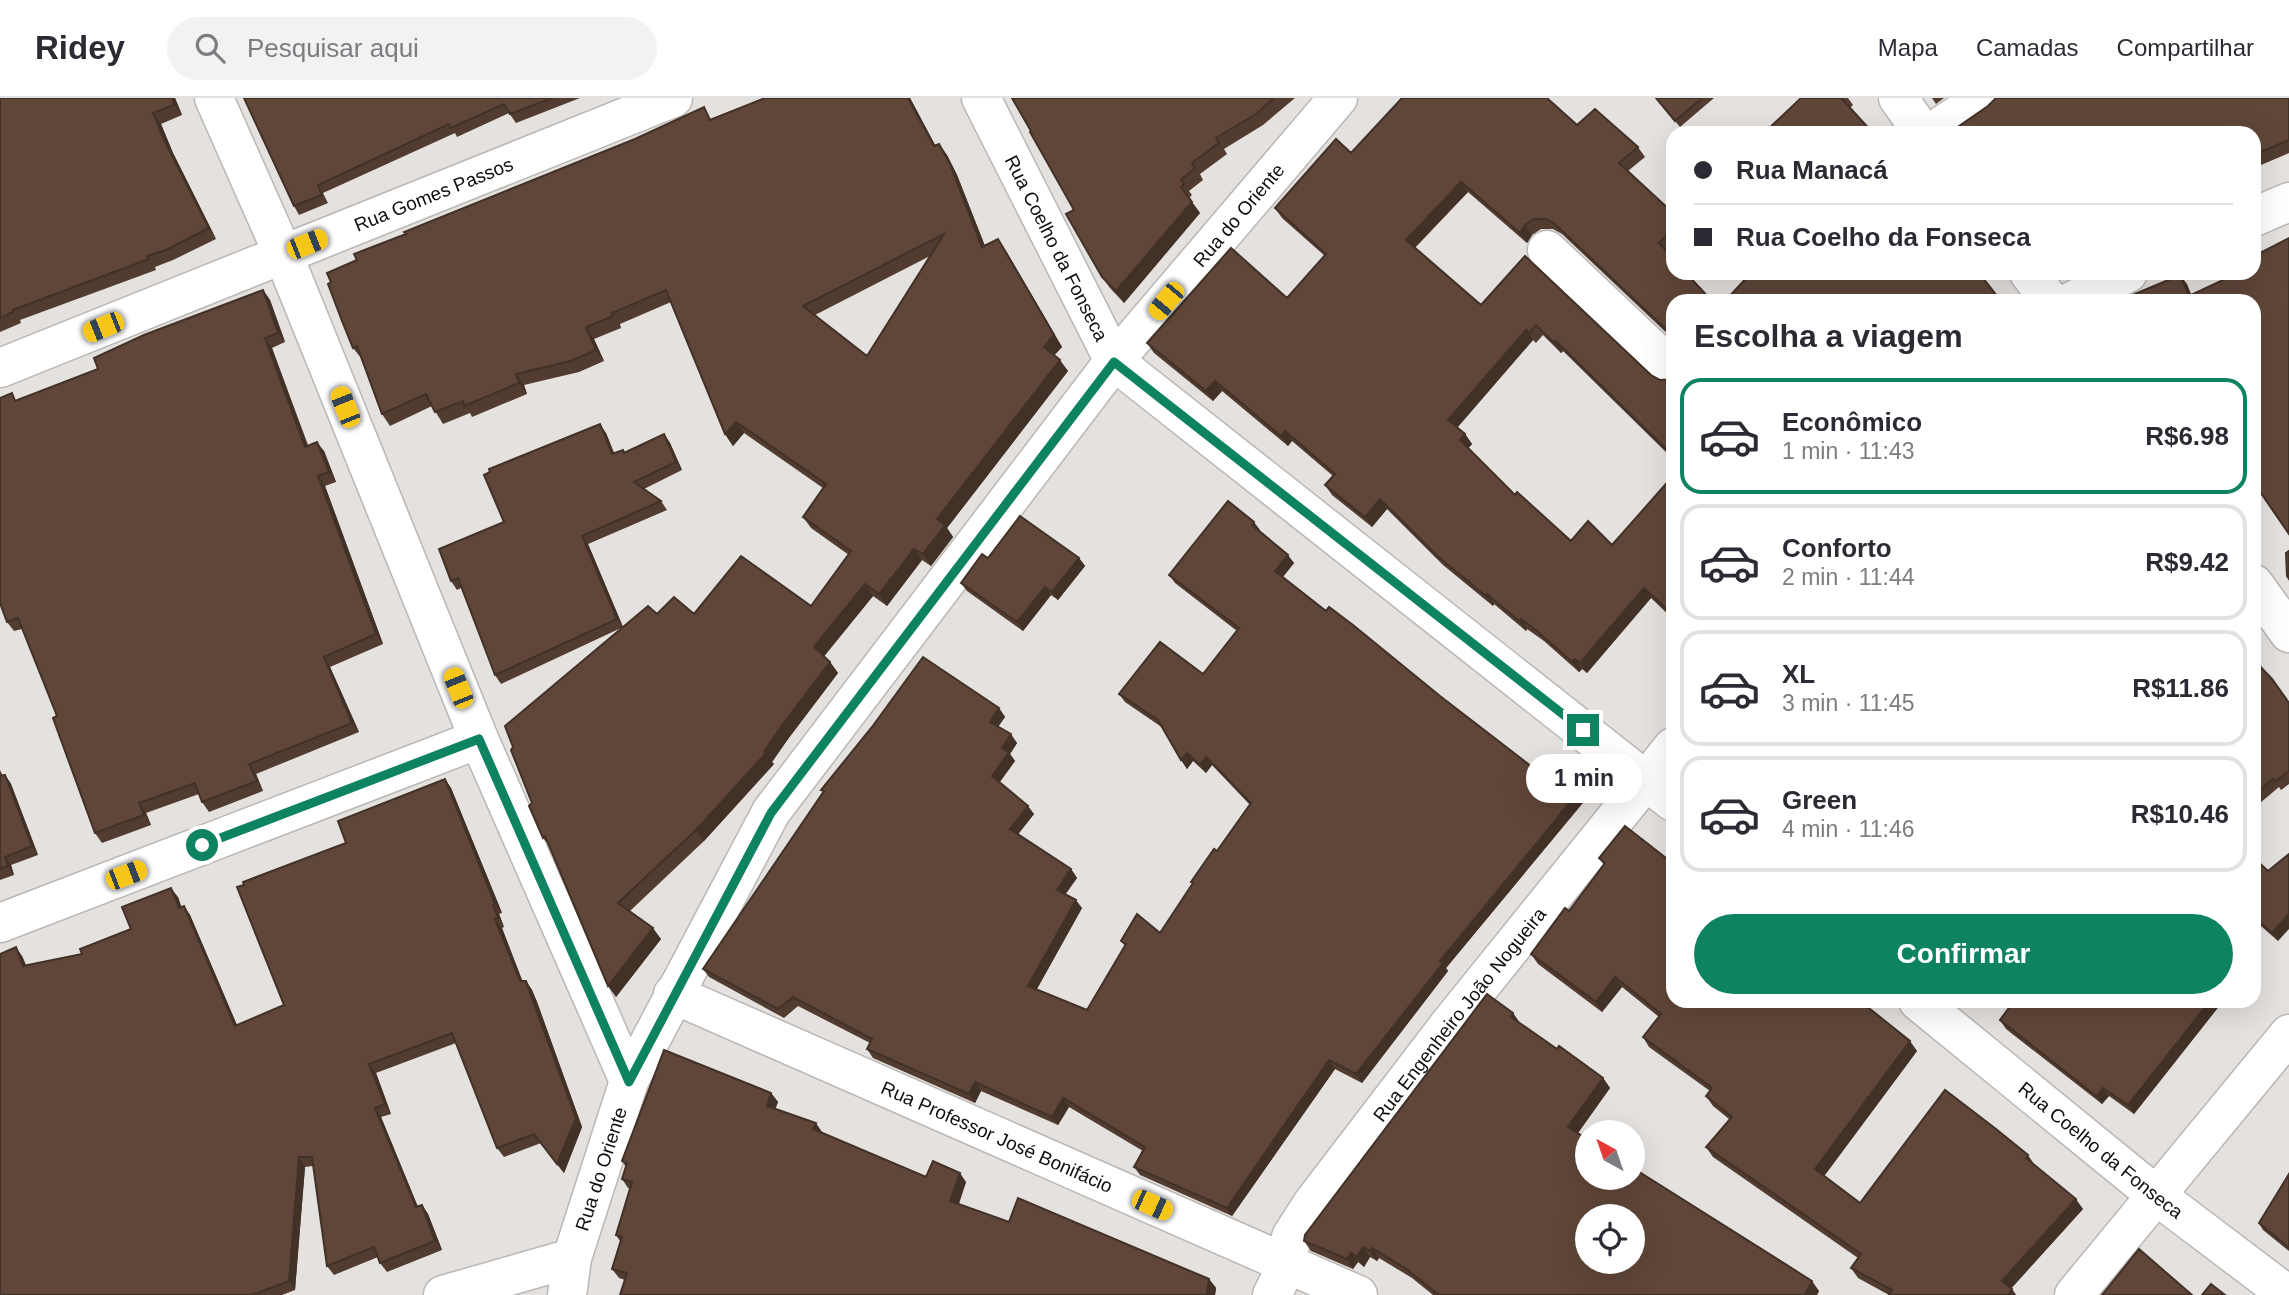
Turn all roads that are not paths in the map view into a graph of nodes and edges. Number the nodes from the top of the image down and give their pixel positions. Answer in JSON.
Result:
{"nodes":[{"id":1,"x":214,"y":98,"type":"edge"},
{"id":2,"x":673,"y":98,"type":"edge"},
{"id":3,"x":981,"y":98,"type":"edge"},
{"id":4,"x":1338,"y":98,"type":"edge"},
{"id":5,"x":1898,"y":98,"type":"edge"},
{"id":6,"x":1983,"y":98,"type":"edge"},
{"id":7,"x":1918,"y":126,"type":"edge"},
{"id":8,"x":1941,"y":126,"type":"edge"},
{"id":9,"x":2289,"y":202,"type":"edge"},
{"id":10,"x":2261,"y":214,"type":"edge"},
{"id":11,"x":1547,"y":250,"type":"dead end"},
{"id":12,"x":283,"y":254,"type":"junction"},
{"id":13,"x":2114,"y":280,"type":"edge"},
{"id":14,"x":2086,"y":294,"type":"edge"},
{"id":15,"x":1114,"y":362,"type":"junction"},
{"id":16,"x":1666,"y":362,"type":"edge"},
{"id":17,"x":0,"y":368,"type":"edge"},
{"id":18,"x":2261,"y":594,"type":"edge"},
{"id":19,"x":2289,"y":633,"type":"edge"},
{"id":20,"x":479,"y":739,"type":"junction"},
{"id":21,"x":1666,"y":771,"type":"edge"},
{"id":22,"x":1660,"y":791,"type":"edge"},
{"id":23,"x":0,"y":923,"type":"edge"},
{"id":24,"x":673,"y":994,"type":"junction"},
{"id":25,"x":1927,"y":1008,"type":"edge"},
{"id":26,"x":2289,"y":1034,"type":"edge"},
{"id":27,"x":629,"y":1082,"type":"junction"},
{"id":28,"x":2157,"y":1196,"type":"junction"},
{"id":29,"x":572,"y":1258,"type":"junction"},
{"id":30,"x":1279,"y":1280,"type":"edge"},
{"id":31,"x":443,"y":1295,"type":"edge"},
{"id":32,"x":567,"y":1295,"type":"edge"},
{"id":33,"x":1358,"y":1295,"type":"edge"},
{"id":34,"x":2074,"y":1295,"type":"edge"},
{"id":35,"x":2288,"y":1295,"type":"edge"}],
"edges":[{"from":1,"to":12,"type":"street"},
{"from":2,"to":12,"type":"street","name":"Rua Gomes Passos"},
{"from":3,"to":15,"type":"street","name":"Rua Coelho da Fonseca"},
{"from":4,"to":15,"type":"street","name":"Rua do Oriente"},
{"from":5,"to":7,"type":"street"},
{"from":6,"to":8,"type":"street"},
{"from":9,"to":10,"type":"street"},
{"from":11,"to":16,"type":"street"},
{"from":12,"to":17,"type":"street","name":"Rua Gomes Passos"},
{"from":12,"to":20,"type":"street"},
{"from":13,"to":14,"type":"street"},
{"from":15,"to":22,"type":"street","name":"Rua Coelho da Fonseca"},
{"from":15,"to":24,"type":"street","name":"Rua do Oriente"},
{"from":18,"to":19,"type":"street"},
{"from":20,"to":23,"type":"street"},
{"from":20,"to":27,"type":"street"},
{"from":21,"to":22,"type":"street","name":"Rua Engenheiro João Nogueira"},
{"from":22,"to":30,"type":"street","name":"Rua Engenheiro João Nogueira"},
{"from":24,"to":27,"type":"street","name":"Rua do Oriente"},
{"from":24,"to":30,"type":"street","name":"Rua Professor José Bonifácio"},
{"from":25,"to":28,"type":"street","name":"Rua Coelho da Fonseca"},
{"from":26,"to":28,"type":"street"},
{"from":27,"to":29,"type":"street","name":"Rua do Oriente"},
{"from":28,"to":34,"type":"street"},
{"from":28,"to":35,"type":"street","name":"Rua Coelho da Fonseca"},
{"from":29,"to":31,"type":"street"},
{"from":29,"to":32,"type":"street","name":"Rua do Oriente"},
{"from":30,"to":33,"type":"street","name":"Rua Professor José Bonifácio"}]}
